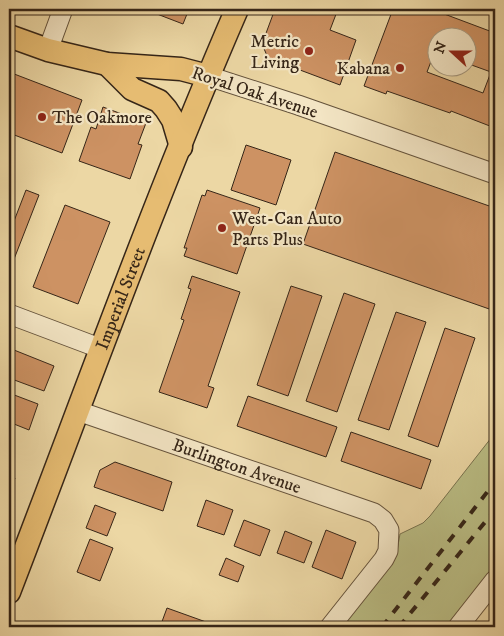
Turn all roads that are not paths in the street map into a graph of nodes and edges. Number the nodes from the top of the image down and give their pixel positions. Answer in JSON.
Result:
{"nodes":[{"id":1,"x":63,"y":9,"type":"edge"},
{"id":2,"x":238,"y":9,"type":"edge"},
{"id":3,"x":9,"y":36,"type":"edge"},
{"id":4,"x":48,"y":50,"type":"junction"},
{"id":5,"x":107,"y":64,"type":"junction"},
{"id":6,"x":208,"y":76,"type":"junction"},
{"id":7,"x":181,"y":147,"type":"junction"},
{"id":8,"x":495,"y":174,"type":"edge"},
{"id":9,"x":9,"y":314,"type":"edge"},
{"id":10,"x":102,"y":350,"type":"junction"},
{"id":11,"x":78,"y":411,"type":"junction"},
{"id":12,"x":13,"y":568,"type":"edge"},
{"id":13,"x":495,"y":580,"type":"edge"},
{"id":14,"x":9,"y":592,"type":"edge"},
{"id":15,"x":330,"y":627,"type":"edge"},
{"id":16,"x":458,"y":627,"type":"edge"}],
"edges":[{"from":1,"to":4,"type":"street"},
{"from":2,"to":6,"type":"main road","name":"Imperial Street"},
{"from":3,"to":4,"type":"main road","name":"Royal Oak Avenue"},
{"from":4,"to":5,"type":"main road","name":"Royal Oak Avenue"},
{"from":5,"to":6,"type":"main road","name":"Royal Oak Avenue"},
{"from":5,"to":7,"type":"main road"},
{"from":6,"to":7,"type":"main road","name":"Imperial Street"},
{"from":6,"to":8,"type":"street","name":"Royal Oak Avenue"},
{"from":7,"to":10,"type":"main road","name":"Imperial Street"},
{"from":9,"to":10,"type":"street"},
{"from":10,"to":11,"type":"main road","name":"Imperial Street"},
{"from":11,"to":12,"type":"main road","name":"Imperial Street"},
{"from":11,"to":15,"type":"street","name":"Burlington Avenue"},
{"from":12,"to":14,"type":"main road","name":"Imperial Street"},
{"from":13,"to":16,"type":"street"}]}
